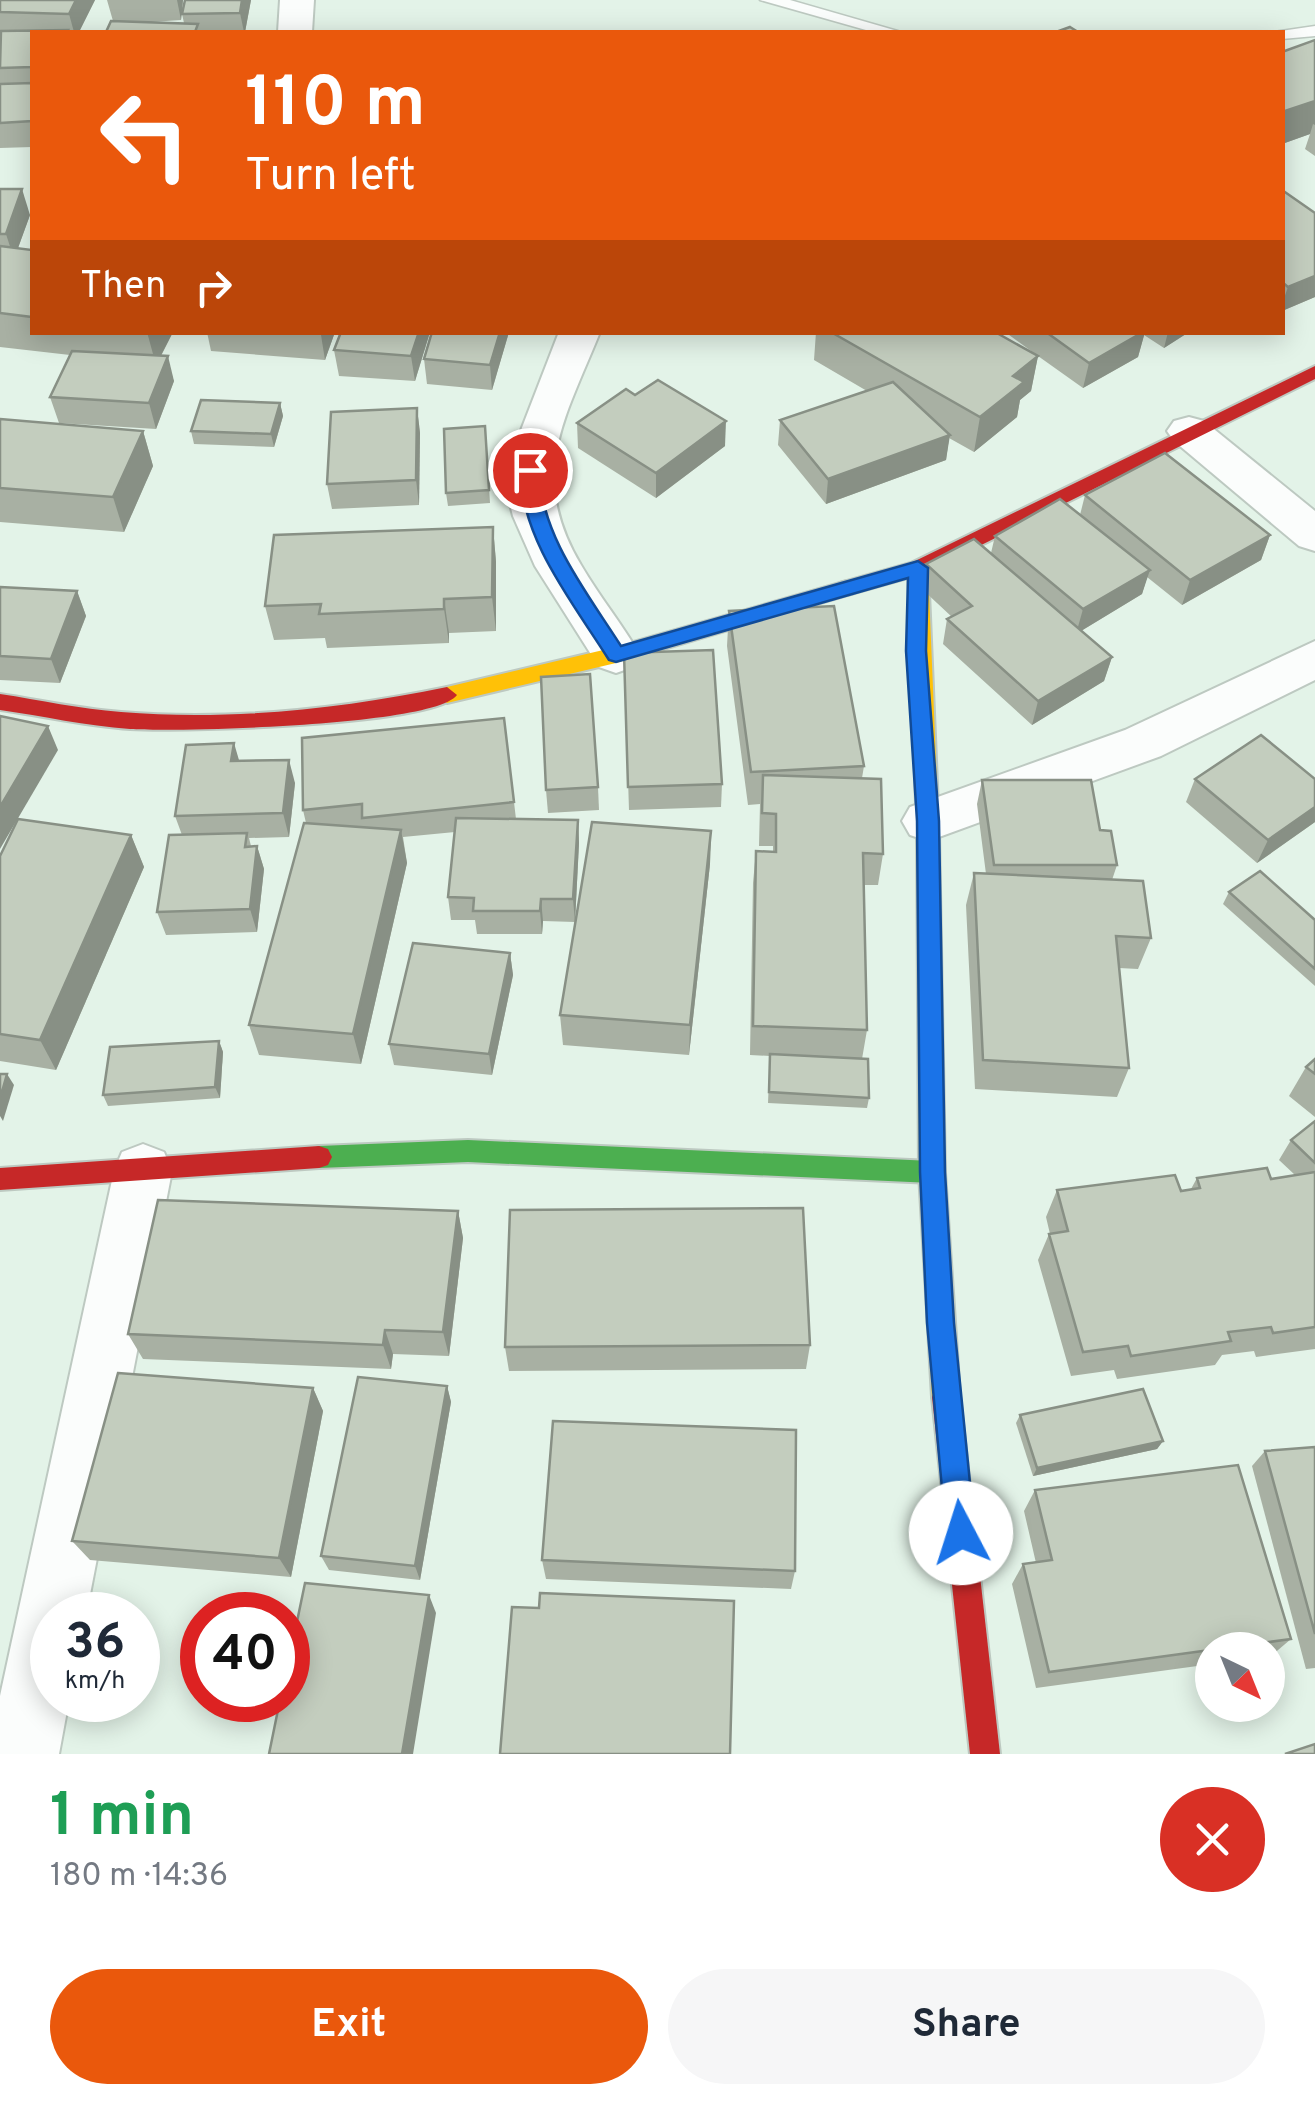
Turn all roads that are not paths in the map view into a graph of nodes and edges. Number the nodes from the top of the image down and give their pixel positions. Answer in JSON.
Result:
{"nodes":[{"id":1,"x":298,"y":0,"type":"edge"},
{"id":2,"x":769,"y":0,"type":"edge"},
{"id":3,"x":295,"y":30,"type":"edge"},
{"id":4,"x":884,"y":30,"type":"edge"},
{"id":5,"x":579,"y":335,"type":"edge"},
{"id":6,"x":1315,"y":372,"type":"edge"},
{"id":7,"x":1189,"y":430,"type":"junction"},
{"id":8,"x":1315,"y":535,"type":"edge"},
{"id":9,"x":918,"y":568,"type":"junction"},
{"id":10,"x":616,"y":655,"type":"junction"},
{"id":11,"x":1315,"y":659,"type":"edge"},
{"id":12,"x":0,"y":702,"type":"edge"},
{"id":13,"x":928,"y":821,"type":"junction"},
{"id":14,"x":142,"y":1170,"type":"junction"},
{"id":15,"x":932,"y":1172,"type":"junction"},
{"id":16,"x":0,"y":1179,"type":"edge"},
{"id":17,"x":23,"y":1754,"type":"edge"},
{"id":18,"x":985,"y":1754,"type":"edge"}],
"edges":[{"from":1,"to":3,"type":"street"},
{"from":2,"to":4,"type":"lane"},
{"from":5,"to":10,"type":"street"},
{"from":6,"to":7,"type":"street"},
{"from":7,"to":8,"type":"street"},
{"from":7,"to":9,"type":"street"},
{"from":9,"to":10,"type":"street"},
{"from":9,"to":13,"type":"street"},
{"from":10,"to":12,"type":"street"},
{"from":11,"to":13,"type":"street"},
{"from":13,"to":15,"type":"street"},
{"from":14,"to":15,"type":"street"},
{"from":14,"to":16,"type":"street"},
{"from":14,"to":17,"type":"street"},
{"from":15,"to":18,"type":"street"}]}
